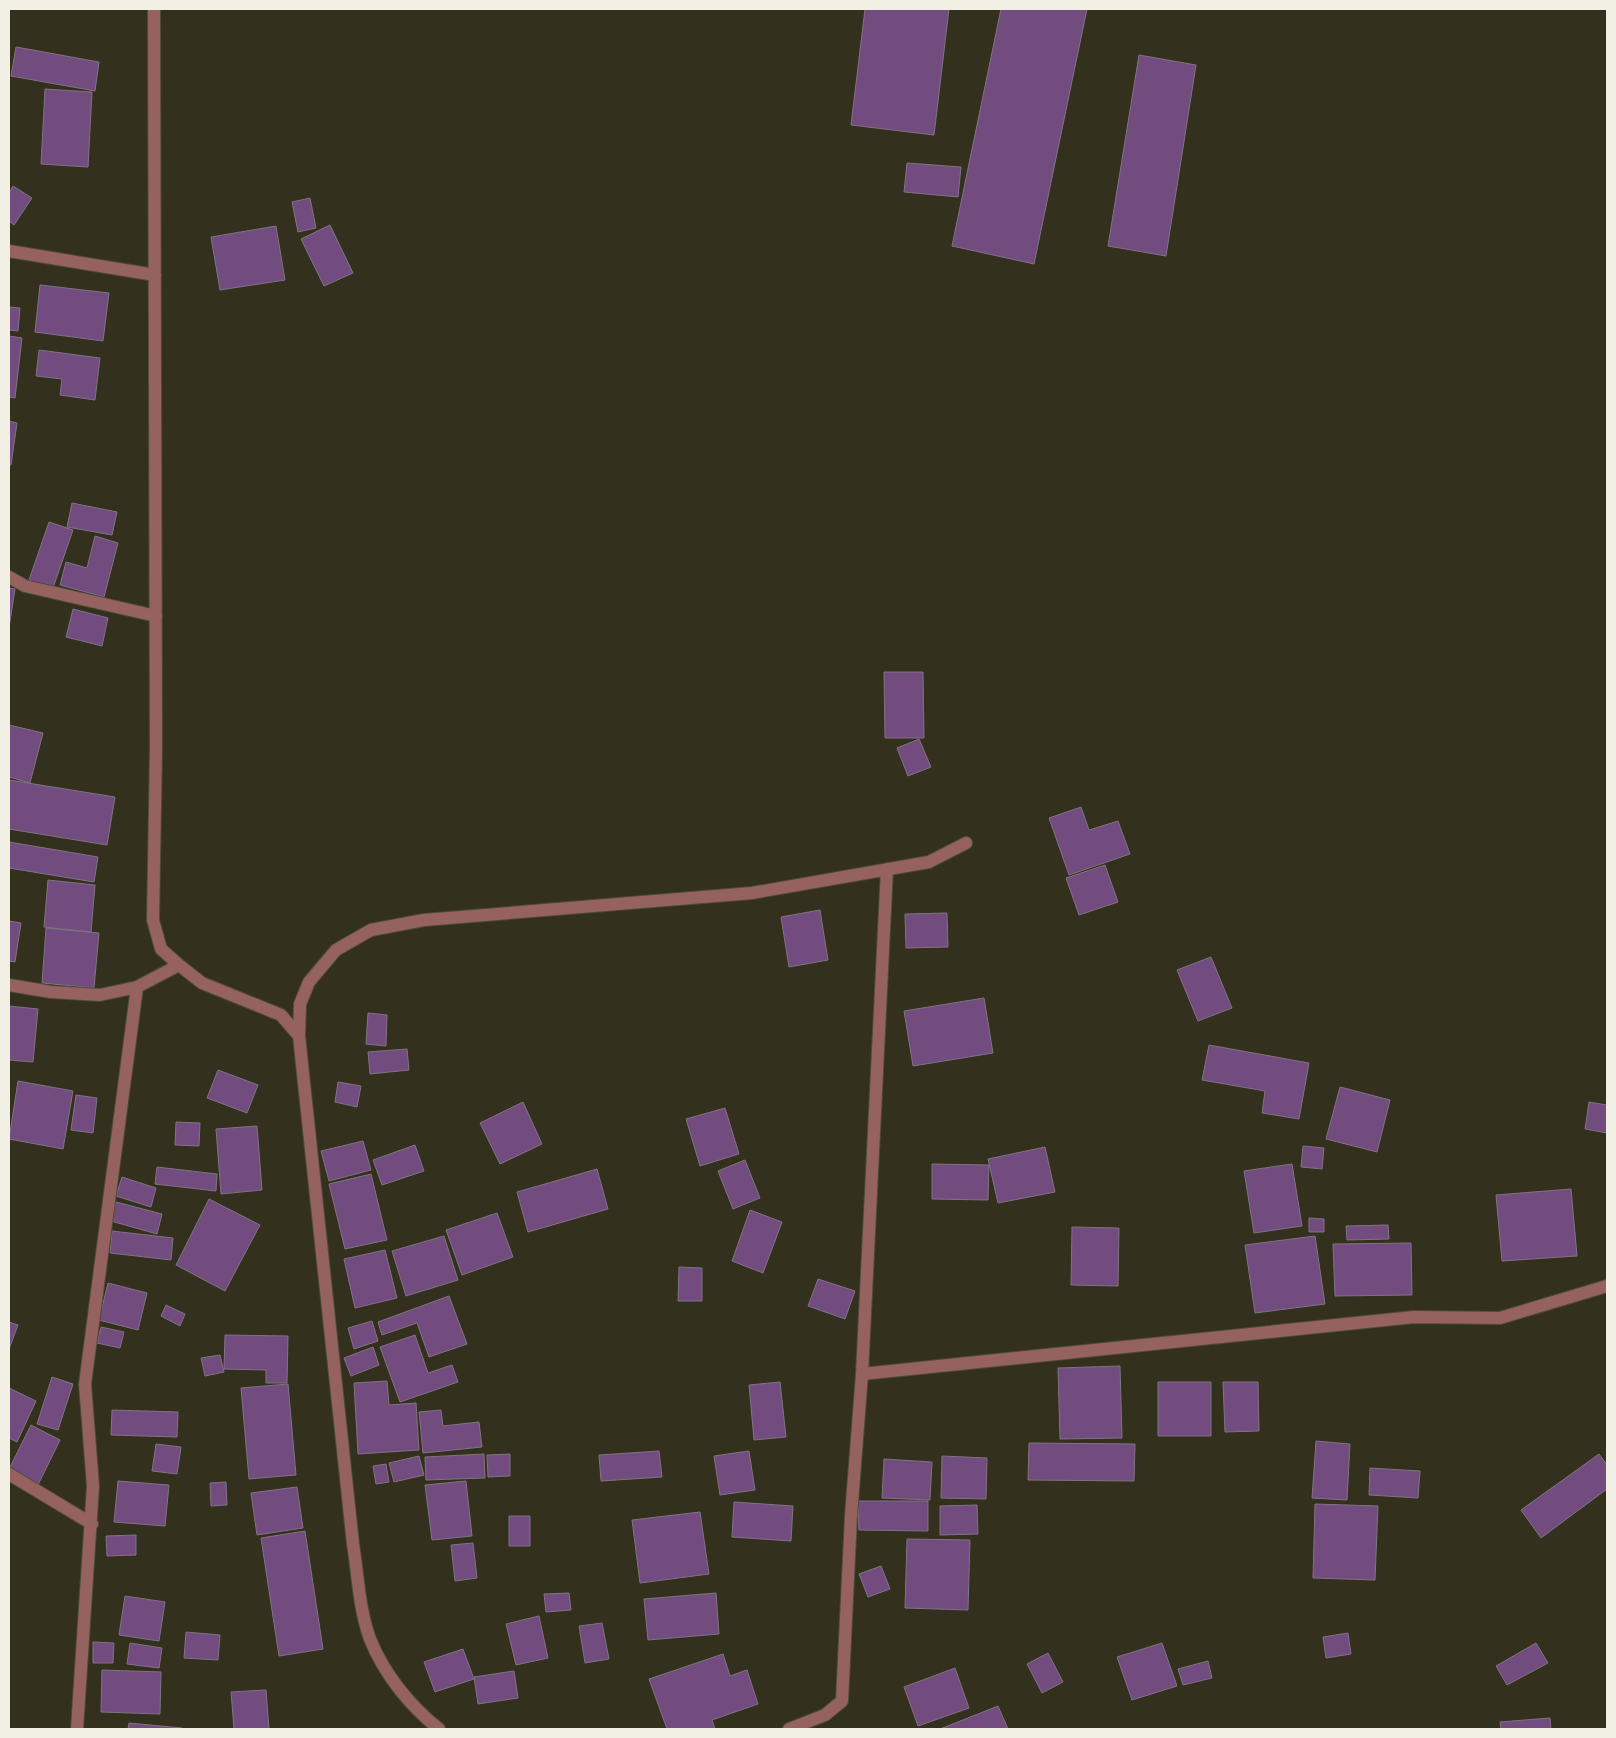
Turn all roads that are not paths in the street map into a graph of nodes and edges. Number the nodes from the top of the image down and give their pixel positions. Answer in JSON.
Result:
{"nodes":[{"id":1,"x":154,"y":9,"type":"edge"},
{"id":2,"x":9,"y":251,"type":"edge"},
{"id":3,"x":155,"y":274,"type":"junction"},
{"id":4,"x":9,"y":578,"type":"edge"},
{"id":5,"x":156,"y":616,"type":"junction"},
{"id":6,"x":966,"y":844,"type":"dead end"},
{"id":7,"x":887,"y":869,"type":"junction"},
{"id":8,"x":179,"y":965,"type":"junction"},
{"id":9,"x":9,"y":985,"type":"edge"},
{"id":10,"x":136,"y":987,"type":"junction"},
{"id":11,"x":299,"y":1036,"type":"junction"},
{"id":12,"x":1607,"y":1286,"type":"edge"},
{"id":13,"x":862,"y":1374,"type":"junction"},
{"id":14,"x":9,"y":1474,"type":"edge"},
{"id":15,"x":92,"y":1524,"type":"junction"},
{"id":16,"x":77,"y":1729,"type":"edge"},
{"id":17,"x":439,"y":1729,"type":"edge"},
{"id":18,"x":789,"y":1729,"type":"edge"}],
"edges":[{"from":1,"to":3,"type":"street"},
{"from":2,"to":3,"type":"street"},
{"from":3,"to":5,"type":"street"},
{"from":4,"to":5,"type":"street"},
{"from":5,"to":8,"type":"street"},
{"from":6,"to":7,"type":"street"},
{"from":7,"to":11,"type":"street"},
{"from":7,"to":13,"type":"street"},
{"from":8,"to":10,"type":"street"},
{"from":8,"to":11,"type":"street"},
{"from":9,"to":10,"type":"street"},
{"from":10,"to":15,"type":"street"},
{"from":11,"to":17,"type":"street"},
{"from":12,"to":13,"type":"street"},
{"from":13,"to":18,"type":"street"},
{"from":14,"to":15,"type":"street"},
{"from":15,"to":16,"type":"street"}]}
